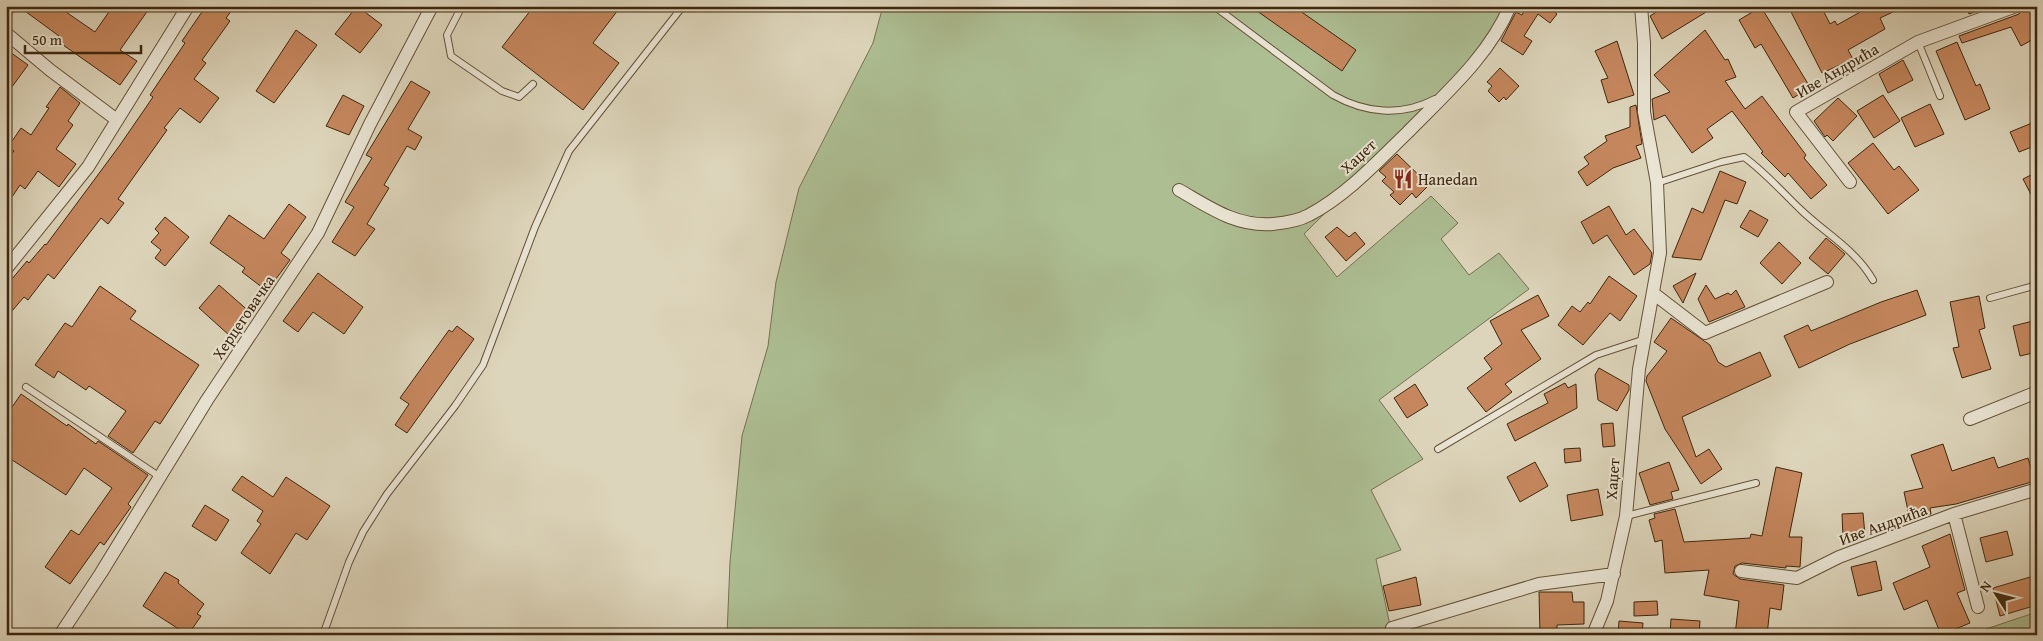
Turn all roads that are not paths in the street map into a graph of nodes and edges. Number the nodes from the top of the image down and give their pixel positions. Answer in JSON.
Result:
{"nodes":[{"id":1,"x":10,"y":6,"type":"edge"},
{"id":2,"x":188,"y":6,"type":"edge"},
{"id":3,"x":432,"y":6,"type":"edge"},
{"id":4,"x":462,"y":6,"type":"edge"},
{"id":5,"x":683,"y":6,"type":"edge"},
{"id":6,"x":1214,"y":6,"type":"edge"},
{"id":7,"x":1510,"y":6,"type":"edge"},
{"id":8,"x":1641,"y":6,"type":"edge"},
{"id":9,"x":2016,"y":6,"type":"edge"},
{"id":10,"x":6,"y":11,"type":"edge"},
{"id":11,"x":6,"y":33,"type":"edge"},
{"id":12,"x":1918,"y":42,"type":"junction"},
{"id":13,"x":533,"y":84,"type":"dead end"},
{"id":14,"x":1447,"y":92,"type":"junction"},
{"id":15,"x":1940,"y":96,"type":"dead end"},
{"id":16,"x":117,"y":120,"type":"junction"},
{"id":17,"x":1850,"y":182,"type":"dead end"},
{"id":18,"x":1657,"y":183,"type":"junction"},
{"id":19,"x":1179,"y":190,"type":"dead end"},
{"id":20,"x":6,"y":269,"type":"edge"},
{"id":21,"x":1873,"y":280,"type":"dead end"},
{"id":22,"x":1827,"y":282,"type":"dead end"},
{"id":23,"x":2037,"y":285,"type":"edge"},
{"id":24,"x":1653,"y":293,"type":"junction"},
{"id":25,"x":1990,"y":298,"type":"dead end"},
{"id":26,"x":1645,"y":339,"type":"junction"},
{"id":27,"x":26,"y":387,"type":"dead end"},
{"id":28,"x":2037,"y":392,"type":"edge"},
{"id":29,"x":1970,"y":419,"type":"dead end"},
{"id":30,"x":1438,"y":449,"type":"dead end"},
{"id":31,"x":160,"y":477,"type":"junction"},
{"id":32,"x":1756,"y":483,"type":"dead end"},
{"id":33,"x":2037,"y":489,"type":"edge"},
{"id":34,"x":1954,"y":514,"type":"junction"},
{"id":35,"x":1626,"y":516,"type":"junction"},
{"id":36,"x":1741,"y":571,"type":"dead end"},
{"id":37,"x":1614,"y":574,"type":"junction"},
{"id":38,"x":1978,"y":607,"type":"dead end"},
{"id":39,"x":1392,"y":628,"type":"dead end"},
{"id":40,"x":60,"y":635,"type":"edge"},
{"id":41,"x":323,"y":635,"type":"edge"},
{"id":42,"x":1593,"y":635,"type":"edge"}],
"edges":[{"from":1,"to":10,"type":"street"},
{"from":2,"to":16,"type":"street"},
{"from":3,"to":31,"type":"street","name":"Херцеговачка"},
{"from":4,"to":13,"type":"lane"},
{"from":5,"to":41,"type":"lane"},
{"from":6,"to":14,"type":"lane"},
{"from":7,"to":14,"type":"street","name":"Хаџет"},
{"from":8,"to":18,"type":"street","name":"Хаџет"},
{"from":9,"to":12,"type":"street","name":"Иве Андрића"},
{"from":11,"to":16,"type":"street"},
{"from":12,"to":15,"type":"lane"},
{"from":12,"to":17,"type":"street","name":"Иве Андрића"},
{"from":14,"to":19,"type":"street","name":"Хаџет"},
{"from":16,"to":20,"type":"street"},
{"from":18,"to":21,"type":"lane"},
{"from":18,"to":24,"type":"street","name":"Хаџет"},
{"from":22,"to":24,"type":"street"},
{"from":23,"to":25,"type":"lane"},
{"from":24,"to":26,"type":"street","name":"Хаџет"},
{"from":26,"to":30,"type":"lane"},
{"from":26,"to":35,"type":"street","name":"Хаџет"},
{"from":27,"to":31,"type":"lane"},
{"from":28,"to":29,"type":"street"},
{"from":31,"to":40,"type":"street","name":"Херцеговачка"},
{"from":32,"to":35,"type":"lane"},
{"from":33,"to":34,"type":"street","name":"Иве Андрића"},
{"from":34,"to":36,"type":"street","name":"Иве Андрића"},
{"from":34,"to":38,"type":"street"},
{"from":35,"to":37,"type":"street","name":"Хаџет"},
{"from":37,"to":39,"type":"street"},
{"from":37,"to":42,"type":"street","name":"Хаџет"}]}
